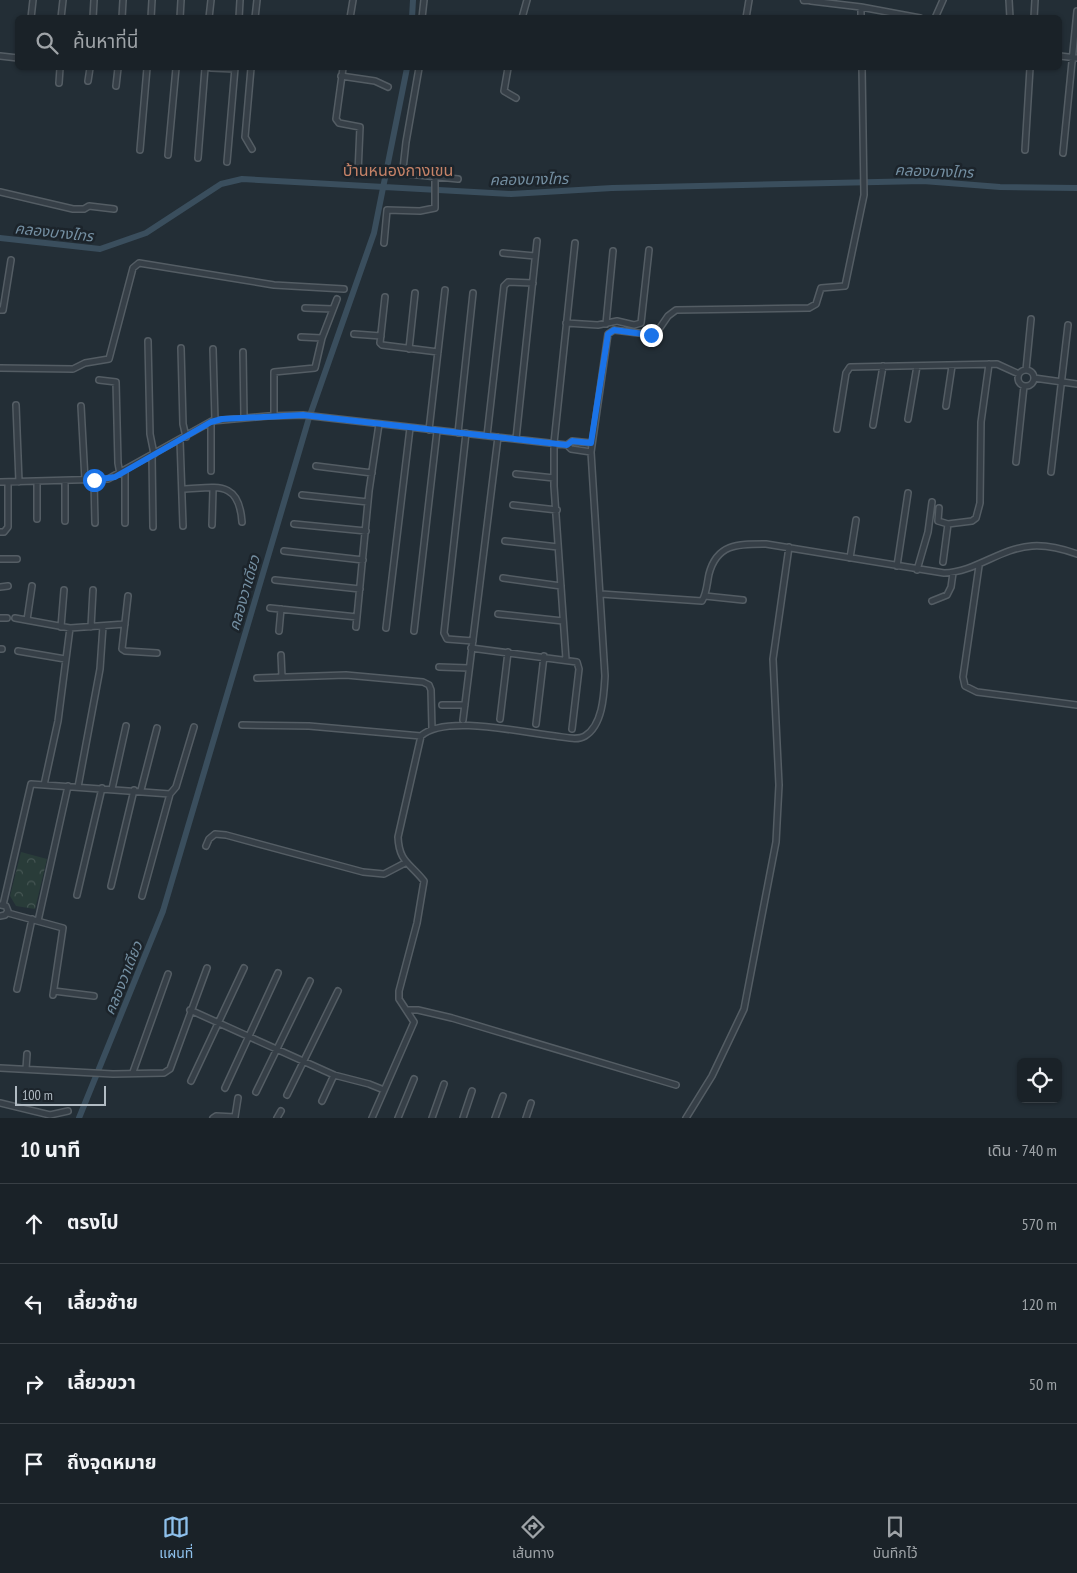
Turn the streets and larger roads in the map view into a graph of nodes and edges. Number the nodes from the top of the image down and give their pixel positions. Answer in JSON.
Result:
{"nodes":[{"id":1,"x":33,"y":0,"type":"edge"},
{"id":2,"x":63,"y":0,"type":"edge"},
{"id":3,"x":94,"y":0,"type":"edge"},
{"id":4,"x":123,"y":0,"type":"edge"},
{"id":5,"x":152,"y":0,"type":"edge"},
{"id":6,"x":181,"y":0,"type":"edge"},
{"id":7,"x":211,"y":0,"type":"edge"},
{"id":8,"x":240,"y":0,"type":"edge"},
{"id":9,"x":257,"y":0,"type":"edge"},
{"id":10,"x":353,"y":0,"type":"edge"},
{"id":11,"x":424,"y":0,"type":"edge"},
{"id":12,"x":527,"y":0,"type":"edge"},
{"id":13,"x":748,"y":0,"type":"edge"},
{"id":14,"x":809,"y":0,"type":"edge"},
{"id":15,"x":944,"y":0,"type":"edge"},
{"id":16,"x":1009,"y":0,"type":"edge"},
{"id":17,"x":1035,"y":0,"type":"edge"},
{"id":18,"x":861,"y":7,"type":"junction"},
{"id":19,"x":1077,"y":11,"type":"edge"},
{"id":20,"x":31,"y":15,"type":"edge"},
{"id":21,"x":62,"y":15,"type":"edge"},
{"id":22,"x":93,"y":15,"type":"edge"},
{"id":23,"x":122,"y":15,"type":"edge"},
{"id":24,"x":151,"y":15,"type":"edge"},
{"id":25,"x":180,"y":15,"type":"edge"},
{"id":26,"x":209,"y":15,"type":"edge"},
{"id":27,"x":238,"y":15,"type":"edge"},
{"id":28,"x":255,"y":15,"type":"edge"},
{"id":29,"x":350,"y":15,"type":"edge"},
{"id":30,"x":422,"y":15,"type":"edge"},
{"id":31,"x":523,"y":15,"type":"edge"},
{"id":32,"x":746,"y":15,"type":"edge"},
{"id":33,"x":861,"y":15,"type":"edge"},
{"id":34,"x":904,"y":15,"type":"edge"},
{"id":35,"x":936,"y":15,"type":"edge"},
{"id":36,"x":1010,"y":15,"type":"edge"},
{"id":37,"x":1034,"y":15,"type":"edge"},
{"id":38,"x":0,"y":56,"type":"edge"},
{"id":39,"x":1062,"y":56,"type":"edge"},
{"id":40,"x":15,"y":58,"type":"edge"},
{"id":41,"x":1075,"y":58,"type":"edge"},
{"id":42,"x":60,"y":70,"type":"edge"},
{"id":43,"x":90,"y":70,"type":"edge"},
{"id":44,"x":118,"y":70,"type":"edge"},
{"id":45,"x":147,"y":70,"type":"edge"},
{"id":46,"x":176,"y":70,"type":"edge"},
{"id":47,"x":205,"y":70,"type":"edge"},
{"id":48,"x":235,"y":70,"type":"edge"},
{"id":49,"x":251,"y":70,"type":"edge"},
{"id":50,"x":342,"y":70,"type":"edge"},
{"id":51,"x":419,"y":70,"type":"edge"},
{"id":52,"x":508,"y":70,"type":"edge"},
{"id":53,"x":862,"y":70,"type":"edge"},
{"id":54,"x":1030,"y":70,"type":"edge"},
{"id":55,"x":341,"y":76,"type":"junction"},
{"id":56,"x":88,"y":81,"type":"dead end"},
{"id":57,"x":59,"y":83,"type":"dead end"},
{"id":58,"x":116,"y":86,"type":"dead end"},
{"id":59,"x":388,"y":87,"type":"dead end"},
{"id":60,"x":516,"y":98,"type":"dead end"},
{"id":61,"x":252,"y":149,"type":"dead end"},
{"id":62,"x":140,"y":150,"type":"dead end"},
{"id":63,"x":1024,"y":150,"type":"dead end"},
{"id":64,"x":1063,"y":153,"type":"dead end"},
{"id":65,"x":168,"y":155,"type":"dead end"},
{"id":66,"x":198,"y":158,"type":"dead end"},
{"id":67,"x":228,"y":162,"type":"dead end"},
{"id":68,"x":358,"y":173,"type":"dead end"},
{"id":69,"x":436,"y":180,"type":"junction"},
{"id":70,"x":458,"y":180,"type":"dead end"},
{"id":71,"x":0,"y":192,"type":"edge"},
{"id":72,"x":114,"y":209,"type":"dead end"},
{"id":73,"x":537,"y":241,"type":"dead end"},
{"id":74,"x":384,"y":243,"type":"dead end"},
{"id":75,"x":576,"y":243,"type":"dead end"},
{"id":76,"x":649,"y":250,"type":"dead end"},
{"id":77,"x":613,"y":251,"type":"dead end"},
{"id":78,"x":503,"y":253,"type":"dead end"},
{"id":79,"x":535,"y":256,"type":"junction"},
{"id":80,"x":11,"y":260,"type":"dead end"},
{"id":81,"x":533,"y":283,"type":"junction"},
{"id":82,"x":344,"y":289,"type":"dead end"},
{"id":83,"x":445,"y":290,"type":"dead end"},
{"id":84,"x":415,"y":293,"type":"dead end"},
{"id":85,"x":473,"y":293,"type":"dead end"},
{"id":86,"x":385,"y":297,"type":"dead end"},
{"id":87,"x":338,"y":298,"type":"dead end"},
{"id":88,"x":305,"y":308,"type":"dead end"},
{"id":89,"x":333,"y":309,"type":"junction"},
{"id":90,"x":0,"y":310,"type":"edge"},
{"id":91,"x":1031,"y":320,"type":"dead end"},
{"id":92,"x":566,"y":323,"type":"junction"},
{"id":93,"x":606,"y":324,"type":"junction"},
{"id":94,"x":1068,"y":325,"type":"dead end"},
{"id":95,"x":354,"y":334,"type":"dead end"},
{"id":96,"x":381,"y":336,"type":"junction"},
{"id":97,"x":301,"y":337,"type":"dead end"},
{"id":98,"x":322,"y":338,"type":"junction"},
{"id":99,"x":148,"y":342,"type":"dead end"},
{"id":100,"x":181,"y":348,"type":"dead end"},
{"id":101,"x":213,"y":349,"type":"dead end"},
{"id":102,"x":409,"y":349,"type":"junction"},
{"id":103,"x":243,"y":352,"type":"dead end"},
{"id":104,"x":438,"y":352,"type":"junction"},
{"id":105,"x":989,"y":364,"type":"junction"},
{"id":106,"x":883,"y":366,"type":"junction"},
{"id":107,"x":917,"y":366,"type":"junction"},
{"id":108,"x":952,"y":366,"type":"junction"},
{"id":109,"x":0,"y":368,"type":"edge"},
{"id":110,"x":1026,"y":370,"type":"junction"},
{"id":111,"x":1019,"y":374,"type":"junction"},
{"id":112,"x":1034,"y":378,"type":"junction"},
{"id":113,"x":99,"y":380,"type":"dead end"},
{"id":114,"x":1060,"y":382,"type":"junction"},
{"id":115,"x":1077,"y":384,"type":"edge"},
{"id":116,"x":1024,"y":386,"type":"junction"},
{"id":117,"x":16,"y":405,"type":"dead end"},
{"id":118,"x":81,"y":406,"type":"dead end"},
{"id":119,"x":946,"y":406,"type":"dead end"},
{"id":120,"x":274,"y":416,"type":"junction"},
{"id":121,"x":244,"y":417,"type":"junction"},
{"id":122,"x":908,"y":419,"type":"dead end"},
{"id":123,"x":213,"y":421,"type":"junction"},
{"id":124,"x":379,"y":424,"type":"junction"},
{"id":125,"x":873,"y":425,"type":"dead end"},
{"id":126,"x":410,"y":428,"type":"junction"},
{"id":127,"x":837,"y":429,"type":"dead end"},
{"id":128,"x":429,"y":430,"type":"junction"},
{"id":129,"x":437,"y":431,"type":"junction"},
{"id":130,"x":458,"y":433,"type":"junction"},
{"id":131,"x":466,"y":433,"type":"junction"},
{"id":132,"x":487,"y":436,"type":"junction"},
{"id":133,"x":498,"y":437,"type":"junction"},
{"id":134,"x":183,"y":438,"type":"junction"},
{"id":135,"x":516,"y":439,"type":"junction"},
{"id":136,"x":554,"y":443,"type":"junction"},
{"id":137,"x":591,"y":443,"type":"junction"},
{"id":138,"x":567,"y":445,"type":"junction"},
{"id":139,"x":591,"y":452,"type":"junction"},
{"id":140,"x":153,"y":455,"type":"junction"},
{"id":141,"x":1016,"y":462,"type":"dead end"},
{"id":142,"x":316,"y":466,"type":"dead end"},
{"id":143,"x":211,"y":471,"type":"dead end"},
{"id":144,"x":122,"y":472,"type":"junction"},
{"id":145,"x":1050,"y":472,"type":"dead end"},
{"id":146,"x":372,"y":473,"type":"junction"},
{"id":147,"x":516,"y":474,"type":"dead end"},
{"id":148,"x":554,"y":478,"type":"junction"},
{"id":149,"x":85,"y":480,"type":"junction"},
{"id":150,"x":94,"y":480,"type":"junction"},
{"id":151,"x":65,"y":481,"type":"junction"},
{"id":152,"x":0,"y":482,"type":"edge"},
{"id":153,"x":8,"y":482,"type":"junction"},
{"id":154,"x":19,"y":482,"type":"junction"},
{"id":155,"x":37,"y":482,"type":"junction"},
{"id":156,"x":213,"y":488,"type":"junction"},
{"id":157,"x":182,"y":489,"type":"junction"},
{"id":158,"x":908,"y":493,"type":"dead end"},
{"id":159,"x":302,"y":495,"type":"dead end"},
{"id":160,"x":368,"y":502,"type":"junction"},
{"id":161,"x":932,"y":502,"type":"dead end"},
{"id":162,"x":513,"y":505,"type":"dead end"},
{"id":163,"x":939,"y":508,"type":"dead end"},
{"id":164,"x":556,"y":510,"type":"junction"},
{"id":165,"x":37,"y":519,"type":"dead end"},
{"id":166,"x":856,"y":520,"type":"dead end"},
{"id":167,"x":65,"y":521,"type":"dead end"},
{"id":168,"x":242,"y":522,"type":"dead end"},
{"id":169,"x":125,"y":523,"type":"dead end"},
{"id":170,"x":95,"y":524,"type":"dead end"},
{"id":171,"x":294,"y":524,"type":"dead end"},
{"id":172,"x":948,"y":524,"type":"junction"},
{"id":173,"x":212,"y":525,"type":"dead end"},
{"id":174,"x":183,"y":526,"type":"dead end"},
{"id":175,"x":154,"y":527,"type":"dead end"},
{"id":176,"x":366,"y":531,"type":"junction"},
{"id":177,"x":0,"y":532,"type":"edge"},
{"id":178,"x":505,"y":541,"type":"dead end"},
{"id":179,"x":558,"y":547,"type":"junction"},
{"id":180,"x":789,"y":547,"type":"junction"},
{"id":181,"x":284,"y":551,"type":"dead end"},
{"id":182,"x":1077,"y":554,"type":"edge"},
{"id":183,"x":850,"y":558,"type":"junction"},
{"id":184,"x":0,"y":559,"type":"edge"},
{"id":185,"x":17,"y":559,"type":"dead end"},
{"id":186,"x":363,"y":560,"type":"junction"},
{"id":187,"x":943,"y":562,"type":"dead end"},
{"id":188,"x":897,"y":566,"type":"junction"},
{"id":189,"x":979,"y":566,"type":"junction"},
{"id":190,"x":917,"y":570,"type":"junction"},
{"id":191,"x":953,"y":573,"type":"junction"},
{"id":192,"x":503,"y":578,"type":"dead end"},
{"id":193,"x":275,"y":580,"type":"dead end"},
{"id":194,"x":8,"y":586,"type":"dead end"},
{"id":195,"x":32,"y":586,"type":"dead end"},
{"id":196,"x":561,"y":586,"type":"junction"},
{"id":197,"x":0,"y":587,"type":"edge"},
{"id":198,"x":360,"y":589,"type":"junction"},
{"id":199,"x":64,"y":590,"type":"dead end"},
{"id":200,"x":94,"y":590,"type":"dead end"},
{"id":201,"x":601,"y":594,"type":"junction"},
{"id":202,"x":128,"y":596,"type":"dead end"},
{"id":203,"x":705,"y":596,"type":"junction"},
{"id":204,"x":744,"y":600,"type":"dead end"},
{"id":205,"x":932,"y":601,"type":"dead end"},
{"id":206,"x":270,"y":608,"type":"dead end"},
{"id":207,"x":282,"y":609,"type":"junction"},
{"id":208,"x":498,"y":614,"type":"dead end"},
{"id":209,"x":357,"y":617,"type":"junction"},
{"id":210,"x":0,"y":618,"type":"edge"},
{"id":211,"x":6,"y":618,"type":"dead end"},
{"id":212,"x":15,"y":618,"type":"dead end"},
{"id":213,"x":27,"y":620,"type":"junction"},
{"id":214,"x":563,"y":622,"type":"junction"},
{"id":215,"x":125,"y":624,"type":"junction"},
{"id":216,"x":103,"y":626,"type":"junction"},
{"id":217,"x":61,"y":627,"type":"junction"},
{"id":218,"x":91,"y":627,"type":"junction"},
{"id":219,"x":356,"y":627,"type":"dead end"},
{"id":220,"x":70,"y":628,"type":"junction"},
{"id":221,"x":386,"y":628,"type":"dead end"},
{"id":222,"x":279,"y":631,"type":"dead end"},
{"id":223,"x":414,"y":631,"type":"dead end"},
{"id":224,"x":473,"y":641,"type":"junction"},
{"id":225,"x":471,"y":648,"type":"junction"},
{"id":226,"x":18,"y":651,"type":"dead end"},
{"id":227,"x":508,"y":652,"type":"junction"},
{"id":228,"x":157,"y":653,"type":"dead end"},
{"id":229,"x":281,"y":655,"type":"dead end"},
{"id":230,"x":544,"y":656,"type":"junction"},
{"id":231,"x":65,"y":659,"type":"junction"},
{"id":232,"x":566,"y":659,"type":"junction"},
{"id":233,"x":439,"y":667,"type":"dead end"},
{"id":234,"x":469,"y":668,"type":"junction"},
{"id":235,"x":282,"y":677,"type":"junction"},
{"id":236,"x":257,"y":678,"type":"dead end"},
{"id":237,"x":442,"y":705,"type":"dead end"},
{"id":238,"x":465,"y":705,"type":"junction"},
{"id":239,"x":1077,"y":705,"type":"edge"},
{"id":240,"x":500,"y":719,"type":"dead end"},
{"id":241,"x":463,"y":720,"type":"dead end"},
{"id":242,"x":242,"y":724,"type":"dead end"},
{"id":243,"x":536,"y":724,"type":"dead end"},
{"id":244,"x":126,"y":726,"type":"dead end"},
{"id":245,"x":194,"y":727,"type":"dead end"},
{"id":246,"x":158,"y":728,"type":"dead end"},
{"id":247,"x":432,"y":729,"type":"junction"},
{"id":248,"x":572,"y":729,"type":"dead end"},
{"id":249,"x":421,"y":736,"type":"junction"},
{"id":250,"x":44,"y":785,"type":"junction"},
{"id":251,"x":68,"y":786,"type":"junction"},
{"id":252,"x":78,"y":787,"type":"junction"},
{"id":253,"x":102,"y":788,"type":"junction"},
{"id":254,"x":112,"y":789,"type":"junction"},
{"id":255,"x":134,"y":790,"type":"junction"},
{"id":256,"x":141,"y":790,"type":"junction"},
{"id":257,"x":170,"y":794,"type":"junction"},
{"id":258,"x":206,"y":846,"type":"dead end"},
{"id":259,"x":406,"y":863,"type":"junction"},
{"id":260,"x":111,"y":886,"type":"dead end"},
{"id":261,"x":77,"y":895,"type":"dead end"},
{"id":262,"x":142,"y":896,"type":"dead end"},
{"id":263,"x":2,"y":905,"type":"edge"},
{"id":264,"x":8,"y":913,"type":"junction"},
{"id":265,"x":0,"y":916,"type":"edge"},
{"id":266,"x":35,"y":920,"type":"junction"},
{"id":267,"x":207,"y":968,"type":"dead end"},
{"id":268,"x":244,"y":968,"type":"dead end"},
{"id":269,"x":278,"y":973,"type":"dead end"},
{"id":270,"x":168,"y":974,"type":"dead end"},
{"id":271,"x":310,"y":981,"type":"dead end"},
{"id":272,"x":17,"y":989,"type":"dead end"},
{"id":273,"x":338,"y":991,"type":"dead end"},
{"id":274,"x":94,"y":996,"type":"dead end"},
{"id":275,"x":190,"y":1010,"type":"junction"},
{"id":276,"x":407,"y":1010,"type":"junction"},
{"id":277,"x":218,"y":1023,"type":"junction"},
{"id":278,"x":250,"y":1036,"type":"junction"},
{"id":279,"x":277,"y":1049,"type":"junction"},
{"id":280,"x":27,"y":1054,"type":"dead end"},
{"id":281,"x":305,"y":1062,"type":"junction"},
{"id":282,"x":0,"y":1068,"type":"edge"},
{"id":283,"x":26,"y":1069,"type":"junction"},
{"id":284,"x":133,"y":1072,"type":"junction"},
{"id":285,"x":334,"y":1075,"type":"junction"},
{"id":286,"x":414,"y":1079,"type":"dead end"},
{"id":287,"x":191,"y":1082,"type":"dead end"},
{"id":288,"x":444,"y":1084,"type":"dead end"},
{"id":289,"x":676,"y":1085,"type":"dead end"},
{"id":290,"x":224,"y":1088,"type":"dead end"},
{"id":291,"x":384,"y":1090,"type":"junction"},
{"id":292,"x":472,"y":1091,"type":"dead end"},
{"id":293,"x":256,"y":1092,"type":"dead end"},
{"id":294,"x":287,"y":1095,"type":"dead end"},
{"id":295,"x":503,"y":1096,"type":"dead end"},
{"id":296,"x":238,"y":1098,"type":"dead end"},
{"id":297,"x":322,"y":1101,"type":"dead end"},
{"id":298,"x":531,"y":1103,"type":"dead end"},
{"id":299,"x":0,"y":1104,"type":"edge"},
{"id":300,"x":68,"y":1111,"type":"dead end"},
{"id":301,"x":281,"y":1111,"type":"dead end"},
{"id":302,"x":213,"y":1118,"type":"edge"},
{"id":303,"x":277,"y":1118,"type":"edge"},
{"id":304,"x":372,"y":1118,"type":"edge"},
{"id":305,"x":398,"y":1118,"type":"edge"},
{"id":306,"x":432,"y":1118,"type":"edge"},
{"id":307,"x":463,"y":1118,"type":"edge"},
{"id":308,"x":495,"y":1118,"type":"edge"},
{"id":309,"x":526,"y":1118,"type":"edge"},
{"id":310,"x":686,"y":1118,"type":"edge"}],
"edges":[{"from":1,"to":20,"type":"street"},
{"from":2,"to":21,"type":"street"},
{"from":3,"to":22,"type":"street"},
{"from":4,"to":23,"type":"street"},
{"from":5,"to":24,"type":"street"},
{"from":6,"to":25,"type":"street"},
{"from":7,"to":26,"type":"street"},
{"from":8,"to":27,"type":"street"},
{"from":9,"to":28,"type":"street"},
{"from":10,"to":29,"type":"street"},
{"from":11,"to":30,"type":"street"},
{"from":12,"to":31,"type":"street"},
{"from":13,"to":32,"type":"street"},
{"from":14,"to":18,"type":"street"},
{"from":15,"to":35,"type":"street"},
{"from":16,"to":36,"type":"street"},
{"from":17,"to":37,"type":"street"},
{"from":18,"to":33,"type":"street"},
{"from":18,"to":34,"type":"street"},
{"from":19,"to":41,"type":"street"},
{"from":38,"to":40,"type":"street"},
{"from":39,"to":41,"type":"street"},
{"from":41,"to":64,"type":"street"},
{"from":42,"to":57,"type":"street"},
{"from":43,"to":56,"type":"street"},
{"from":44,"to":58,"type":"street"},
{"from":45,"to":62,"type":"street"},
{"from":46,"to":65,"type":"street"},
{"from":47,"to":66,"type":"street"},
{"from":48,"to":67,"type":"street"},
{"from":49,"to":61,"type":"street"},
{"from":50,"to":55,"type":"street"},
{"from":51,"to":69,"type":"street"},
{"from":52,"to":60,"type":"street"},
{"from":53,"to":137,"type":"street"},
{"from":54,"to":63,"type":"street"},
{"from":55,"to":59,"type":"street"},
{"from":55,"to":68,"type":"street"},
{"from":69,"to":70,"type":"street"},
{"from":69,"to":74,"type":"street"},
{"from":71,"to":72,"type":"street"},
{"from":73,"to":79,"type":"street"},
{"from":75,"to":92,"type":"street"},
{"from":76,"to":93,"type":"street"},
{"from":77,"to":93,"type":"street"},
{"from":78,"to":79,"type":"street"},
{"from":79,"to":81,"type":"street"},
{"from":80,"to":90,"type":"street"},
{"from":81,"to":132,"type":"street"},
{"from":81,"to":135,"type":"street"},
{"from":82,"to":109,"type":"street"},
{"from":83,"to":104,"type":"street"},
{"from":84,"to":102,"type":"street"},
{"from":85,"to":130,"type":"street"},
{"from":86,"to":96,"type":"street"},
{"from":87,"to":89,"type":"street"},
{"from":88,"to":89,"type":"street"},
{"from":89,"to":98,"type":"street"},
{"from":91,"to":110,"type":"street"},
{"from":92,"to":93,"type":"street"},
{"from":92,"to":136,"type":"street"},
{"from":94,"to":114,"type":"street"},
{"from":95,"to":96,"type":"street"},
{"from":96,"to":102,"type":"street"},
{"from":97,"to":98,"type":"street"},
{"from":98,"to":120,"type":"street"},
{"from":99,"to":140,"type":"street"},
{"from":100,"to":134,"type":"street"},
{"from":101,"to":123,"type":"street"},
{"from":102,"to":104,"type":"street"},
{"from":103,"to":121,"type":"street"},
{"from":104,"to":128,"type":"street"},
{"from":105,"to":108,"type":"street"},
{"from":105,"to":111,"type":"street"},
{"from":105,"to":172,"type":"street"},
{"from":106,"to":107,"type":"street"},
{"from":106,"to":125,"type":"street"},
{"from":106,"to":127,"type":"street"},
{"from":107,"to":108,"type":"street"},
{"from":107,"to":122,"type":"street"},
{"from":108,"to":119,"type":"street"},
{"from":110,"to":111,"type":"street"},
{"from":110,"to":112,"type":"street"},
{"from":111,"to":116,"type":"street"},
{"from":112,"to":114,"type":"street"},
{"from":112,"to":116,"type":"street"},
{"from":113,"to":144,"type":"street"},
{"from":114,"to":115,"type":"street"},
{"from":114,"to":145,"type":"street"},
{"from":116,"to":141,"type":"street"},
{"from":117,"to":154,"type":"street"},
{"from":118,"to":149,"type":"street"},
{"from":120,"to":121,"type":"street"},
{"from":120,"to":124,"type":"street"},
{"from":121,"to":123,"type":"street"},
{"from":123,"to":134,"type":"street"},
{"from":123,"to":143,"type":"street"},
{"from":124,"to":126,"type":"street"},
{"from":124,"to":146,"type":"street"},
{"from":126,"to":128,"type":"street"},
{"from":126,"to":221,"type":"street"},
{"from":128,"to":129,"type":"street"},
{"from":129,"to":130,"type":"street"},
{"from":129,"to":223,"type":"street"},
{"from":130,"to":131,"type":"street"},
{"from":131,"to":132,"type":"street"},
{"from":131,"to":224,"type":"street"},
{"from":132,"to":133,"type":"street"},
{"from":133,"to":135,"type":"street"},
{"from":133,"to":224,"type":"street"},
{"from":134,"to":140,"type":"street"},
{"from":134,"to":157,"type":"street"},
{"from":135,"to":136,"type":"street"},
{"from":136,"to":138,"type":"street"},
{"from":136,"to":148,"type":"street"},
{"from":137,"to":138,"type":"street"},
{"from":137,"to":139,"type":"street"},
{"from":138,"to":139,"type":"street"},
{"from":139,"to":201,"type":"street"},
{"from":140,"to":144,"type":"street"},
{"from":140,"to":175,"type":"street"},
{"from":142,"to":146,"type":"street"},
{"from":144,"to":150,"type":"street"},
{"from":144,"to":169,"type":"street"},
{"from":146,"to":160,"type":"street"},
{"from":147,"to":148,"type":"street"},
{"from":148,"to":164,"type":"street"},
{"from":149,"to":150,"type":"street"},
{"from":149,"to":151,"type":"street"},
{"from":150,"to":170,"type":"street"},
{"from":151,"to":155,"type":"street"},
{"from":151,"to":167,"type":"street"},
{"from":152,"to":153,"type":"street"},
{"from":153,"to":154,"type":"street"},
{"from":153,"to":177,"type":"street"},
{"from":154,"to":155,"type":"street"},
{"from":155,"to":165,"type":"street"},
{"from":156,"to":157,"type":"street"},
{"from":156,"to":168,"type":"street"},
{"from":156,"to":173,"type":"street"},
{"from":157,"to":174,"type":"street"},
{"from":158,"to":188,"type":"street"},
{"from":159,"to":160,"type":"street"},
{"from":160,"to":176,"type":"street"},
{"from":161,"to":190,"type":"street"},
{"from":162,"to":164,"type":"street"},
{"from":163,"to":172,"type":"street"},
{"from":164,"to":179,"type":"street"},
{"from":166,"to":183,"type":"street"},
{"from":171,"to":176,"type":"street"},
{"from":172,"to":187,"type":"street"},
{"from":176,"to":186,"type":"street"},
{"from":178,"to":179,"type":"street"},
{"from":179,"to":196,"type":"street"},
{"from":180,"to":183,"type":"street"},
{"from":180,"to":203,"type":"street"},
{"from":180,"to":310,"type":"street"},
{"from":181,"to":186,"type":"street"},
{"from":182,"to":189,"type":"street"},
{"from":183,"to":188,"type":"street"},
{"from":184,"to":185,"type":"street"},
{"from":186,"to":198,"type":"street"},
{"from":188,"to":190,"type":"street"},
{"from":189,"to":191,"type":"street"},
{"from":189,"to":239,"type":"street"},
{"from":190,"to":191,"type":"street"},
{"from":191,"to":205,"type":"street"},
{"from":192,"to":196,"type":"street"},
{"from":193,"to":198,"type":"street"},
{"from":194,"to":197,"type":"street"},
{"from":195,"to":213,"type":"street"},
{"from":196,"to":214,"type":"street"},
{"from":198,"to":209,"type":"street"},
{"from":199,"to":217,"type":"street"},
{"from":200,"to":218,"type":"street"},
{"from":201,"to":203,"type":"street"},
{"from":201,"to":247,"type":"street"},
{"from":202,"to":215,"type":"street"},
{"from":203,"to":204,"type":"street"},
{"from":206,"to":207,"type":"street"},
{"from":207,"to":209,"type":"street"},
{"from":207,"to":222,"type":"street"},
{"from":208,"to":214,"type":"street"},
{"from":209,"to":219,"type":"street"},
{"from":210,"to":211,"type":"street"},
{"from":212,"to":213,"type":"street"},
{"from":213,"to":217,"type":"street"},
{"from":214,"to":232,"type":"street"},
{"from":215,"to":216,"type":"street"},
{"from":215,"to":228,"type":"street"},
{"from":216,"to":218,"type":"street"},
{"from":216,"to":252,"type":"street"},
{"from":217,"to":220,"type":"street"},
{"from":218,"to":220,"type":"street"},
{"from":220,"to":231,"type":"street"},
{"from":224,"to":225,"type":"street"},
{"from":225,"to":227,"type":"street"},
{"from":225,"to":234,"type":"street"},
{"from":226,"to":231,"type":"street"},
{"from":227,"to":230,"type":"street"},
{"from":227,"to":240,"type":"street"},
{"from":229,"to":235,"type":"street"},
{"from":230,"to":232,"type":"street"},
{"from":230,"to":243,"type":"street"},
{"from":231,"to":250,"type":"street"},
{"from":232,"to":248,"type":"street"},
{"from":233,"to":234,"type":"street"},
{"from":234,"to":238,"type":"street"},
{"from":235,"to":236,"type":"street"},
{"from":235,"to":247,"type":"street"},
{"from":237,"to":238,"type":"street"},
{"from":238,"to":241,"type":"street"},
{"from":242,"to":249,"type":"street"},
{"from":244,"to":254,"type":"street"},
{"from":245,"to":257,"type":"street"},
{"from":246,"to":256,"type":"street"},
{"from":247,"to":249,"type":"street"},
{"from":249,"to":259,"type":"street"},
{"from":250,"to":251,"type":"street"},
{"from":250,"to":263,"type":"street"},
{"from":251,"to":252,"type":"street"},
{"from":251,"to":266,"type":"street"},
{"from":252,"to":253,"type":"street"},
{"from":253,"to":254,"type":"street"},
{"from":253,"to":261,"type":"street"},
{"from":254,"to":255,"type":"street"},
{"from":255,"to":256,"type":"street"},
{"from":255,"to":260,"type":"street"},
{"from":256,"to":257,"type":"street"},
{"from":257,"to":262,"type":"street"},
{"from":258,"to":259,"type":"street"},
{"from":259,"to":276,"type":"street"},
{"from":263,"to":264,"type":"street"},
{"from":264,"to":265,"type":"street"},
{"from":264,"to":266,"type":"street"},
{"from":266,"to":272,"type":"street"},
{"from":266,"to":274,"type":"street"},
{"from":267,"to":275,"type":"street"},
{"from":268,"to":277,"type":"street"},
{"from":269,"to":278,"type":"street"},
{"from":270,"to":284,"type":"street"},
{"from":271,"to":279,"type":"street"},
{"from":273,"to":281,"type":"street"},
{"from":275,"to":277,"type":"street"},
{"from":275,"to":284,"type":"street"},
{"from":276,"to":289,"type":"street"},
{"from":276,"to":291,"type":"street"},
{"from":277,"to":278,"type":"street"},
{"from":277,"to":287,"type":"street"},
{"from":278,"to":279,"type":"street"},
{"from":278,"to":290,"type":"street"},
{"from":279,"to":281,"type":"street"},
{"from":279,"to":293,"type":"street"},
{"from":280,"to":283,"type":"street"},
{"from":281,"to":285,"type":"street"},
{"from":281,"to":294,"type":"street"},
{"from":282,"to":283,"type":"street"},
{"from":283,"to":284,"type":"street"},
{"from":285,"to":291,"type":"street"},
{"from":285,"to":297,"type":"street"},
{"from":286,"to":305,"type":"street"},
{"from":288,"to":306,"type":"street"},
{"from":291,"to":304,"type":"street"},
{"from":292,"to":307,"type":"street"},
{"from":295,"to":308,"type":"street"},
{"from":296,"to":302,"type":"street"},
{"from":298,"to":309,"type":"street"},
{"from":299,"to":300,"type":"street"},
{"from":301,"to":303,"type":"street"}]}
